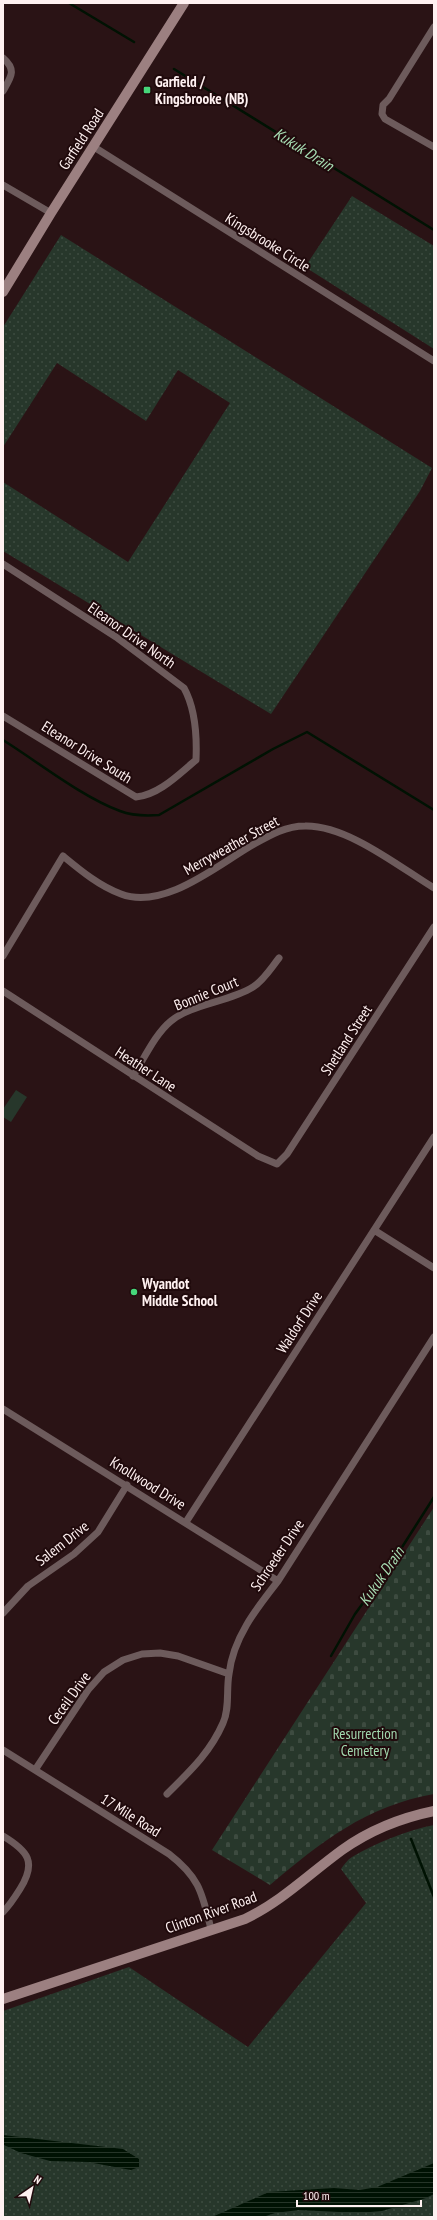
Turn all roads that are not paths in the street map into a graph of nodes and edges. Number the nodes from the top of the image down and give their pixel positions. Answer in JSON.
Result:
{"nodes":[{"id":1,"x":184,"y":3,"type":"edge"},
{"id":2,"x":434,"y":27,"type":"edge"},
{"id":3,"x":3,"y":58,"type":"edge"},
{"id":4,"x":3,"y":91,"type":"edge"},
{"id":5,"x":94,"y":147,"type":"junction"},
{"id":6,"x":434,"y":147,"type":"edge"},
{"id":7,"x":3,"y":185,"type":"edge"},
{"id":8,"x":51,"y":213,"type":"junction"},
{"id":9,"x":3,"y":292,"type":"edge"},
{"id":10,"x":431,"y":359,"type":"edge"},
{"id":11,"x":3,"y":564,"type":"edge"},
{"id":12,"x":3,"y":716,"type":"edge"},
{"id":13,"x":196,"y":760,"type":"joint"},
{"id":14,"x":434,"y":888,"type":"edge"},
{"id":15,"x":434,"y":927,"type":"edge"},
{"id":16,"x":3,"y":956,"type":"edge"},
{"id":17,"x":280,"y":958,"type":"dead end"},
{"id":18,"x":3,"y":991,"type":"edge"},
{"id":19,"x":133,"y":1076,"type":"junction"},
{"id":20,"x":434,"y":1137,"type":"edge"},
{"id":21,"x":277,"y":1164,"type":"joint"},
{"id":22,"x":374,"y":1230,"type":"junction"},
{"id":23,"x":434,"y":1268,"type":"edge"},
{"id":24,"x":434,"y":1337,"type":"edge"},
{"id":25,"x":3,"y":1409,"type":"edge"},
{"id":26,"x":128,"y":1485,"type":"junction"},
{"id":27,"x":186,"y":1522,"type":"junction"},
{"id":28,"x":278,"y":1581,"type":"junction"},
{"id":29,"x":3,"y":1613,"type":"edge"},
{"id":30,"x":229,"y":1674,"type":"junction"},
{"id":31,"x":3,"y":1750,"type":"edge"},
{"id":32,"x":35,"y":1770,"type":"junction"},
{"id":33,"x":167,"y":1794,"type":"dead end"},
{"id":34,"x":434,"y":1812,"type":"edge"},
{"id":35,"x":3,"y":1836,"type":"edge"},
{"id":36,"x":3,"y":1912,"type":"edge"},
{"id":37,"x":211,"y":1929,"type":"junction"},
{"id":38,"x":3,"y":1999,"type":"edge"}],
"edges":[{"from":1,"to":5,"type":"street","name":"Garfield Road"},
{"from":2,"to":6,"type":"street"},
{"from":3,"to":4,"type":"street"},
{"from":5,"to":8,"type":"street","name":"Garfield Road"},
{"from":5,"to":10,"type":"street","name":"Kingsbrooke Circle"},
{"from":7,"to":8,"type":"street"},
{"from":8,"to":9,"type":"street","name":"Garfield Road"},
{"from":11,"to":13,"type":"street","name":"Eleanor Drive North"},
{"from":12,"to":13,"type":"street","name":"Eleanor Drive South"},
{"from":14,"to":16,"type":"street","name":"Merryweather Street"},
{"from":15,"to":21,"type":"street","name":"Shetland Street"},
{"from":17,"to":19,"type":"street","name":"Bonnie Court"},
{"from":18,"to":19,"type":"street","name":"Heather Lane"},
{"from":19,"to":21,"type":"street","name":"Heather Lane"},
{"from":20,"to":22,"type":"street","name":"Waldorf Drive"},
{"from":22,"to":23,"type":"street"},
{"from":22,"to":27,"type":"street","name":"Waldorf Drive"},
{"from":24,"to":28,"type":"street","name":"Schroeder Drive"},
{"from":25,"to":26,"type":"street","name":"Knollwood Drive"},
{"from":26,"to":27,"type":"street","name":"Knollwood Drive"},
{"from":26,"to":29,"type":"street","name":"Salem Drive"},
{"from":27,"to":28,"type":"street","name":"Knollwood Drive"},
{"from":28,"to":30,"type":"street","name":"Schroeder Drive"},
{"from":30,"to":32,"type":"street","name":"Ceceil Drive"},
{"from":30,"to":33,"type":"street","name":"Schroeder Drive"},
{"from":31,"to":32,"type":"street","name":"17 Mile Road"},
{"from":32,"to":37,"type":"street","name":"17 Mile Road"},
{"from":34,"to":37,"type":"street","name":"Clinton River Road"},
{"from":35,"to":36,"type":"street"},
{"from":37,"to":38,"type":"street","name":"Clinton River Road"}]}
